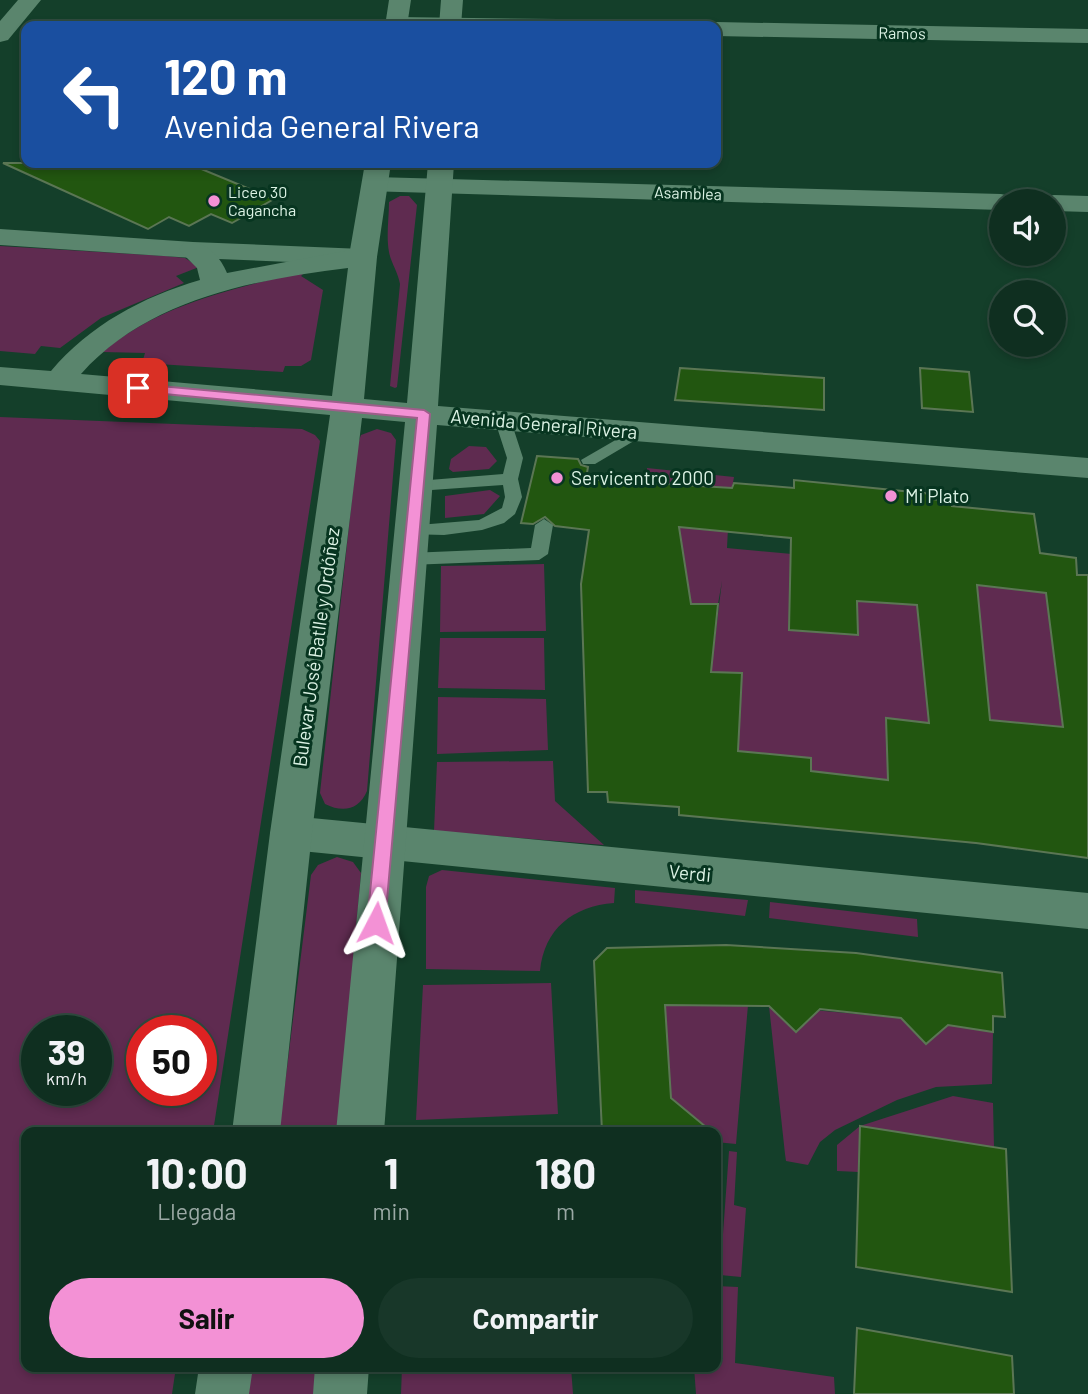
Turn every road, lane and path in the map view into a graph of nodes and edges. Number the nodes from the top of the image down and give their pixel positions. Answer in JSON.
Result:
{"nodes":[{"id":1,"x":400,"y":0,"type":"edge"},
{"id":2,"x":452,"y":0,"type":"edge"},
{"id":3,"x":16,"y":10,"type":"edge"},
{"id":4,"x":397,"y":21,"type":"edge"},
{"id":5,"x":450,"y":21,"type":"edge"},
{"id":6,"x":721,"y":29,"type":"edge"},
{"id":7,"x":0,"y":35,"type":"edge"},
{"id":8,"x":1088,"y":36,"type":"edge"},
{"id":9,"x":377,"y":174,"type":"edge"},
{"id":10,"x":440,"y":175,"type":"edge"},
{"id":11,"x":989,"y":201,"type":"edge"},
{"id":12,"x":1066,"y":203,"type":"edge"},
{"id":13,"x":1088,"y":204,"type":"edge"},
{"id":14,"x":0,"y":237,"type":"edge"},
{"id":15,"x":193,"y":250,"type":"junction"},
{"id":16,"x":363,"y":257,"type":"junction"},
{"id":17,"x":215,"y":286,"type":"junction"},
{"id":18,"x":0,"y":376,"type":"edge"},
{"id":19,"x":59,"y":381,"type":"junction"},
{"id":20,"x":347,"y":407,"type":"junction"},
{"id":21,"x":424,"y":414,"type":"junction"},
{"id":22,"x":503,"y":421,"type":"junction"},
{"id":23,"x":638,"y":432,"type":"junction"},
{"id":24,"x":589,"y":460,"type":"dead end"},
{"id":25,"x":1088,"y":468,"type":"edge"},
{"id":26,"x":510,"y":479,"type":"junction"},
{"id":27,"x":416,"y":486,"type":"junction"},
{"id":28,"x":544,"y":525,"type":"dead end"},
{"id":29,"x":411,"y":545,"type":"junction"},
{"id":30,"x":291,"y":833,"type":"junction"},
{"id":31,"x":383,"y":844,"type":"junction"},
{"id":32,"x":1088,"y":911,"type":"edge"},
{"id":33,"x":257,"y":1127,"type":"edge"},
{"id":34,"x":360,"y":1127,"type":"edge"},
{"id":35,"x":225,"y":1372,"type":"edge"},
{"id":36,"x":342,"y":1372,"type":"edge"},
{"id":37,"x":222,"y":1394,"type":"edge"},
{"id":38,"x":340,"y":1394,"type":"edge"}],
"edges":[{"from":1,"to":4,"type":"main road"},
{"from":2,"to":5,"type":"main road"},
{"from":3,"to":7,"type":"main road"},
{"from":6,"to":8,"type":"main road","name":"Ramos"},
{"from":9,"to":10,"type":"main road","name":"Asamblea"},
{"from":9,"to":16,"type":"main road","name":"Bulevar José Batlle y Ordóñez"},
{"from":10,"to":11,"type":"main road","name":"Asamblea"},
{"from":10,"to":21,"type":"main road"},
{"from":12,"to":13,"type":"main road"},
{"from":14,"to":15,"type":"main road"},
{"from":15,"to":16,"type":"main road"},
{"from":15,"to":17,"type":"main road"},
{"from":16,"to":17,"type":"main road"},
{"from":16,"to":20,"type":"main road","name":"Bulevar José Batlle y Ordóñez"},
{"from":17,"to":19,"type":"main road"},
{"from":18,"to":19,"type":"main road","name":"Avenida General Rivera"},
{"from":19,"to":20,"type":"main road","name":"Avenida General Rivera"},
{"from":20,"to":21,"type":"main road","name":"Avenida General Rivera"},
{"from":20,"to":30,"type":"main road","name":"Bulevar José Batlle y Ordóñez"},
{"from":21,"to":22,"type":"main road","name":"Avenida General Rivera"},
{"from":21,"to":27,"type":"main road"},
{"from":22,"to":23,"type":"main road","name":"Avenida General Rivera"},
{"from":22,"to":26,"type":"lane"},
{"from":23,"to":24,"type":"lane"},
{"from":23,"to":25,"type":"main road","name":"Avenida General Rivera"},
{"from":26,"to":27,"type":"lane"},
{"from":26,"to":29,"type":"lane"},
{"from":27,"to":29,"type":"main road"},
{"from":28,"to":29,"type":"lane"},
{"from":29,"to":31,"type":"main road"},
{"from":30,"to":31,"type":"main road","name":"Verdi"},
{"from":30,"to":33,"type":"main road","name":"Bulevar José Batlle y Ordóñez"},
{"from":31,"to":32,"type":"main road","name":"Verdi"},
{"from":31,"to":34,"type":"main road"},
{"from":35,"to":37,"type":"main road"},
{"from":36,"to":38,"type":"main road"}]}
